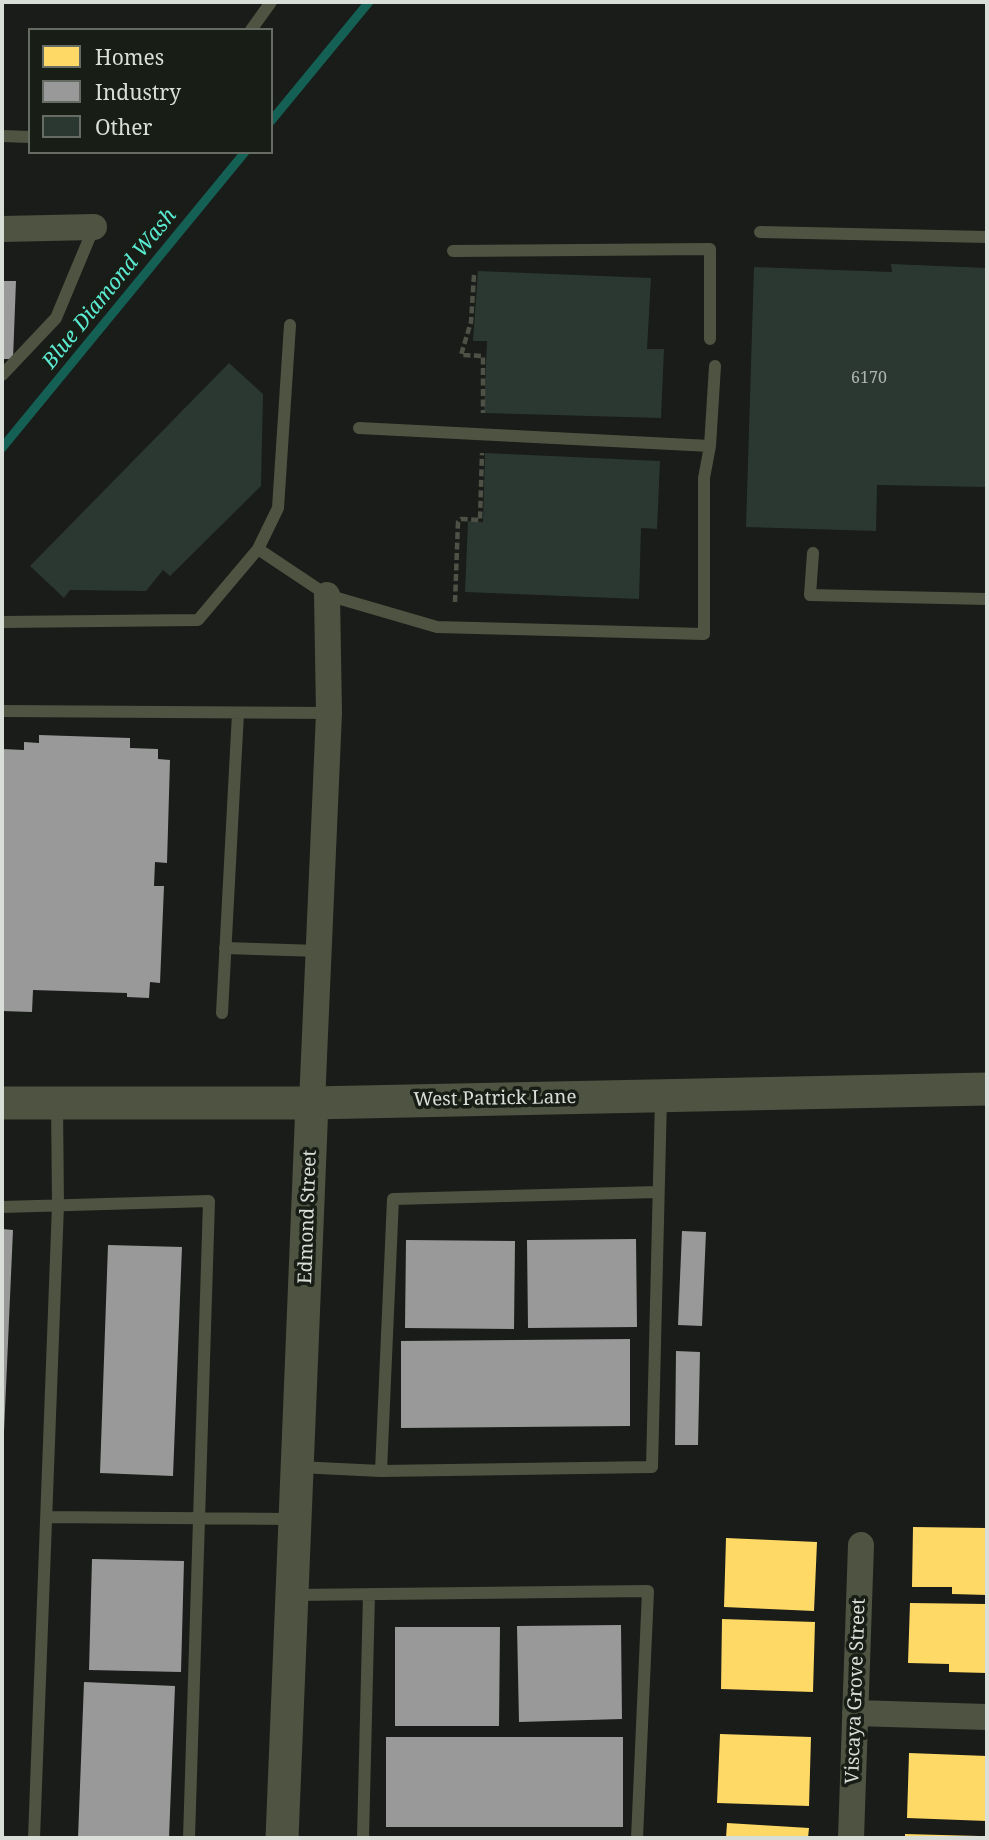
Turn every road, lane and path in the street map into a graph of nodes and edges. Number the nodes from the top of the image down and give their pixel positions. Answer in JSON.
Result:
{"nodes":[{"id":1,"x":271,"y":2,"type":"edge"},
{"id":2,"x":252,"y":28,"type":"edge"},
{"id":3,"x":2,"y":136,"type":"edge"},
{"id":4,"x":28,"y":137,"type":"edge"},
{"id":5,"x":94,"y":227,"type":"joint"},
{"id":6,"x":2,"y":229,"type":"edge"},
{"id":7,"x":760,"y":232,"type":"dead end"},
{"id":8,"x":987,"y":237,"type":"edge"},
{"id":9,"x":453,"y":251,"type":"dead end"},
{"id":10,"x":474,"y":275,"type":"dead end"},
{"id":11,"x":290,"y":325,"type":"dead end"},
{"id":12,"x":710,"y":339,"type":"dead end"},
{"id":13,"x":715,"y":366,"type":"dead end"},
{"id":14,"x":2,"y":375,"type":"edge"},
{"id":15,"x":482,"y":413,"type":"dead end"},
{"id":16,"x":359,"y":428,"type":"dead end"},
{"id":17,"x":710,"y":446,"type":"junction"},
{"id":18,"x":482,"y":452,"type":"dead end"},
{"id":19,"x":258,"y":549,"type":"junction"},
{"id":20,"x":813,"y":553,"type":"dead end"},
{"id":21,"x":327,"y":595,"type":"junction"},
{"id":22,"x":987,"y":599,"type":"edge"},
{"id":23,"x":455,"y":602,"type":"dead end"},
{"id":24,"x":2,"y":622,"type":"edge"},
{"id":25,"x":2,"y":711,"type":"edge"},
{"id":26,"x":238,"y":713,"type":"junction"},
{"id":27,"x":329,"y":713,"type":"junction"},
{"id":28,"x":225,"y":948,"type":"junction"},
{"id":29,"x":318,"y":951,"type":"junction"},
{"id":30,"x":222,"y":1013,"type":"dead end"},
{"id":31,"x":987,"y":1089,"type":"edge"},
{"id":32,"x":661,"y":1096,"type":"junction"},
{"id":33,"x":2,"y":1103,"type":"edge"},
{"id":34,"x":57,"y":1103,"type":"junction"},
{"id":35,"x":313,"y":1103,"type":"junction"},
{"id":36,"x":658,"y":1192,"type":"junction"},
{"id":37,"x":58,"y":1205,"type":"junction"},
{"id":38,"x":2,"y":1207,"type":"edge"},
{"id":39,"x":297,"y":1467,"type":"junction"},
{"id":40,"x":381,"y":1471,"type":"junction"},
{"id":41,"x":46,"y":1517,"type":"junction"},
{"id":42,"x":202,"y":1517,"type":"junction"},
{"id":43,"x":295,"y":1519,"type":"junction"},
{"id":44,"x":861,"y":1545,"type":"dead end"},
{"id":45,"x":369,"y":1594,"type":"junction"},
{"id":46,"x":292,"y":1595,"type":"junction"},
{"id":47,"x":855,"y":1713,"type":"junction"},
{"id":48,"x":987,"y":1717,"type":"edge"},
{"id":49,"x":34,"y":1838,"type":"edge"},
{"id":50,"x":189,"y":1838,"type":"edge"},
{"id":51,"x":282,"y":1838,"type":"edge"},
{"id":52,"x":363,"y":1838,"type":"edge"},
{"id":53,"x":637,"y":1838,"type":"edge"},
{"id":54,"x":851,"y":1838,"type":"edge"}],
"edges":[{"from":1,"to":2,"type":"lane"},
{"from":3,"to":4,"type":"lane"},
{"from":5,"to":6,"type":"street"},
{"from":5,"to":14,"type":"lane"},
{"from":7,"to":8,"type":"lane"},
{"from":9,"to":12,"type":"lane"},
{"from":10,"to":15,"type":"path"},
{"from":11,"to":19,"type":"lane"},
{"from":13,"to":17,"type":"lane"},
{"from":16,"to":17,"type":"lane"},
{"from":17,"to":21,"type":"lane"},
{"from":18,"to":23,"type":"path"},
{"from":19,"to":21,"type":"lane"},
{"from":19,"to":24,"type":"lane"},
{"from":20,"to":22,"type":"lane"},
{"from":21,"to":27,"type":"street","name":"Edmond Street"},
{"from":25,"to":26,"type":"lane"},
{"from":26,"to":27,"type":"lane"},
{"from":26,"to":28,"type":"lane"},
{"from":27,"to":29,"type":"street","name":"Edmond Street"},
{"from":28,"to":29,"type":"lane"},
{"from":28,"to":30,"type":"lane"},
{"from":29,"to":35,"type":"street","name":"Edmond Street"},
{"from":31,"to":32,"type":"street","name":"West Patrick Lane"},
{"from":32,"to":35,"type":"street","name":"West Patrick Lane"},
{"from":32,"to":36,"type":"lane"},
{"from":33,"to":34,"type":"street","name":"West Patrick Lane"},
{"from":34,"to":35,"type":"street","name":"West Patrick Lane"},
{"from":34,"to":37,"type":"lane"},
{"from":35,"to":39,"type":"street","name":"Edmond Street"},
{"from":36,"to":40,"type":"lane"},
{"from":36,"to":40,"type":"lane"},
{"from":37,"to":38,"type":"lane"},
{"from":37,"to":41,"type":"lane"},
{"from":37,"to":42,"type":"lane"},
{"from":39,"to":40,"type":"lane"},
{"from":39,"to":43,"type":"street","name":"Edmond Street"},
{"from":41,"to":42,"type":"lane"},
{"from":41,"to":49,"type":"lane"},
{"from":42,"to":43,"type":"lane"},
{"from":42,"to":50,"type":"lane"},
{"from":43,"to":46,"type":"street","name":"Edmond Street"},
{"from":44,"to":47,"type":"street","name":"Viscaya Grove Street"},
{"from":45,"to":46,"type":"lane"},
{"from":45,"to":52,"type":"lane"},
{"from":45,"to":53,"type":"lane"},
{"from":46,"to":51,"type":"street","name":"Edmond Street"},
{"from":47,"to":48,"type":"street"},
{"from":47,"to":54,"type":"street","name":"Viscaya Grove Street"}]}
